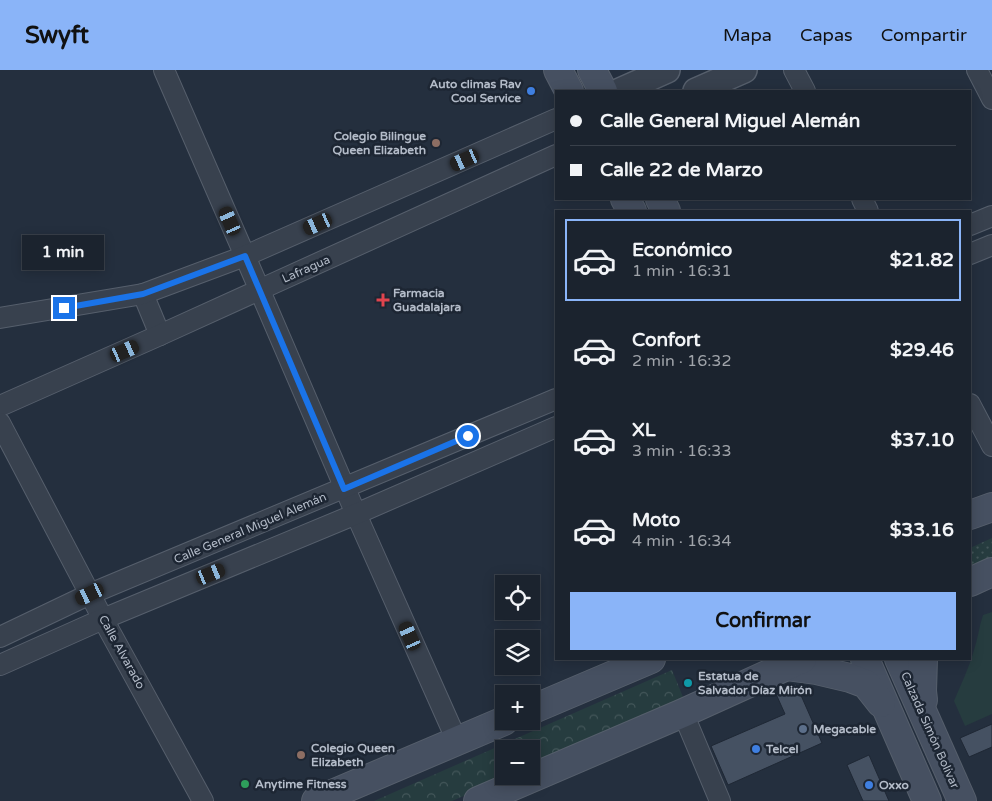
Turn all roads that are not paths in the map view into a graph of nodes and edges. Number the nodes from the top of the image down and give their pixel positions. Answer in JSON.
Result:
{"nodes":[{"id":1,"x":164,"y":70,"type":"edge"},
{"id":2,"x":558,"y":70,"type":"edge"},
{"id":3,"x":592,"y":70,"type":"edge"},
{"id":4,"x":667,"y":70,"type":"edge"},
{"id":5,"x":744,"y":70,"type":"edge"},
{"id":6,"x":794,"y":70,"type":"edge"},
{"id":7,"x":976,"y":70,"type":"edge"},
{"id":8,"x":568,"y":90,"type":"edge"},
{"id":9,"x":602,"y":90,"type":"edge"},
{"id":10,"x":622,"y":90,"type":"edge"},
{"id":11,"x":698,"y":90,"type":"edge"},
{"id":12,"x":804,"y":90,"type":"edge"},
{"id":13,"x":992,"y":99,"type":"edge"},
{"id":14,"x":555,"y":119,"type":"edge"},
{"id":15,"x":555,"y":155,"type":"edge"},
{"id":16,"x":992,"y":216,"type":"edge"},
{"id":17,"x":971,"y":225,"type":"edge"},
{"id":18,"x":992,"y":245,"type":"edge"},
{"id":19,"x":971,"y":254,"type":"edge"},
{"id":20,"x":245,"y":256,"type":"junction"},
{"id":21,"x":259,"y":290,"type":"junction"},
{"id":22,"x":143,"y":294,"type":"junction"},
{"id":23,"x":0,"y":318,"type":"edge"},
{"id":24,"x":160,"y":335,"type":"junction"},
{"id":25,"x":555,"y":399,"type":"edge"},
{"id":26,"x":0,"y":406,"type":"edge"},
{"id":27,"x":971,"y":406,"type":"edge"},
{"id":28,"x":0,"y":423,"type":"edge"},
{"id":29,"x":555,"y":427,"type":"edge"},
{"id":30,"x":992,"y":446,"type":"edge"},
{"id":31,"x":344,"y":489,"type":"junction"},
{"id":32,"x":992,"y":507,"type":"edge"},
{"id":33,"x":356,"y":514,"type":"junction"},
{"id":34,"x":971,"y":515,"type":"edge"},
{"id":35,"x":90,"y":594,"type":"junction"},
{"id":36,"x":103,"y":618,"type":"junction"},
{"id":37,"x":0,"y":637,"type":"edge"},
{"id":38,"x":649,"y":660,"type":"edge"},
{"id":39,"x":865,"y":660,"type":"edge"},
{"id":40,"x":899,"y":660,"type":"edge"},
{"id":41,"x":922,"y":660,"type":"edge"},
{"id":42,"x":794,"y":662,"type":"edge"},
{"id":43,"x":0,"y":665,"type":"edge"},
{"id":44,"x":540,"y":706,"type":"edge"},
{"id":45,"x":889,"y":712,"type":"junction"},
{"id":46,"x":683,"y":713,"type":"junction"},
{"id":47,"x":495,"y":725,"type":"edge"},
{"id":48,"x":928,"y":726,"type":"junction"},
{"id":49,"x":457,"y":741,"type":"junction"},
{"id":50,"x":203,"y":801,"type":"edge"},
{"id":51,"x":316,"y":801,"type":"edge"},
{"id":52,"x":478,"y":801,"type":"edge"},
{"id":53,"x":720,"y":801,"type":"edge"},
{"id":54,"x":927,"y":801,"type":"edge"},
{"id":55,"x":962,"y":801,"type":"edge"}],
"edges":[{"from":1,"to":20,"type":"street"},
{"from":2,"to":8,"type":"main road"},
{"from":3,"to":9,"type":"main road"},
{"from":4,"to":10,"type":"street"},
{"from":5,"to":11,"type":"street"},
{"from":6,"to":12,"type":"street"},
{"from":7,"to":13,"type":"street"},
{"from":14,"to":20,"type":"street"},
{"from":15,"to":21,"type":"street","name":"Lafragua"},
{"from":16,"to":17,"type":"street"},
{"from":18,"to":19,"type":"street"},
{"from":20,"to":21,"type":"street"},
{"from":20,"to":22,"type":"street"},
{"from":21,"to":24,"type":"street","name":"Lafragua"},
{"from":21,"to":31,"type":"street"},
{"from":22,"to":23,"type":"street"},
{"from":22,"to":24,"type":"street"},
{"from":24,"to":26,"type":"street","name":"Lafragua"},
{"from":25,"to":31,"type":"street","name":"Calle General Miguel Alemán"},
{"from":27,"to":30,"type":"street"},
{"from":28,"to":35,"type":"street","name":"Calle Alvarado"},
{"from":29,"to":33,"type":"street"},
{"from":31,"to":33,"type":"street"},
{"from":31,"to":35,"type":"street","name":"Calle General Miguel Alemán"},
{"from":32,"to":34,"type":"main road"},
{"from":33,"to":36,"type":"street"},
{"from":33,"to":49,"type":"street"},
{"from":35,"to":36,"type":"street","name":"Calle Alvarado"},
{"from":35,"to":37,"type":"street","name":"Calle General Miguel Alemán"},
{"from":36,"to":43,"type":"street"},
{"from":36,"to":50,"type":"street","name":"Calle Alvarado"},
{"from":38,"to":44,"type":"main road"},
{"from":39,"to":45,"type":"main road"},
{"from":40,"to":48,"type":"main road","name":"Calzada Simón Bolívar"},
{"from":41,"to":48,"type":"main road"},
{"from":42,"to":45,"type":"main road"},
{"from":42,"to":46,"type":"main road"},
{"from":45,"to":54,"type":"main road"},
{"from":46,"to":52,"type":"main road"},
{"from":46,"to":53,"type":"street"},
{"from":47,"to":49,"type":"main road"},
{"from":48,"to":55,"type":"main road","name":"Calzada Simón Bolívar"},
{"from":49,"to":51,"type":"main road"}]}
